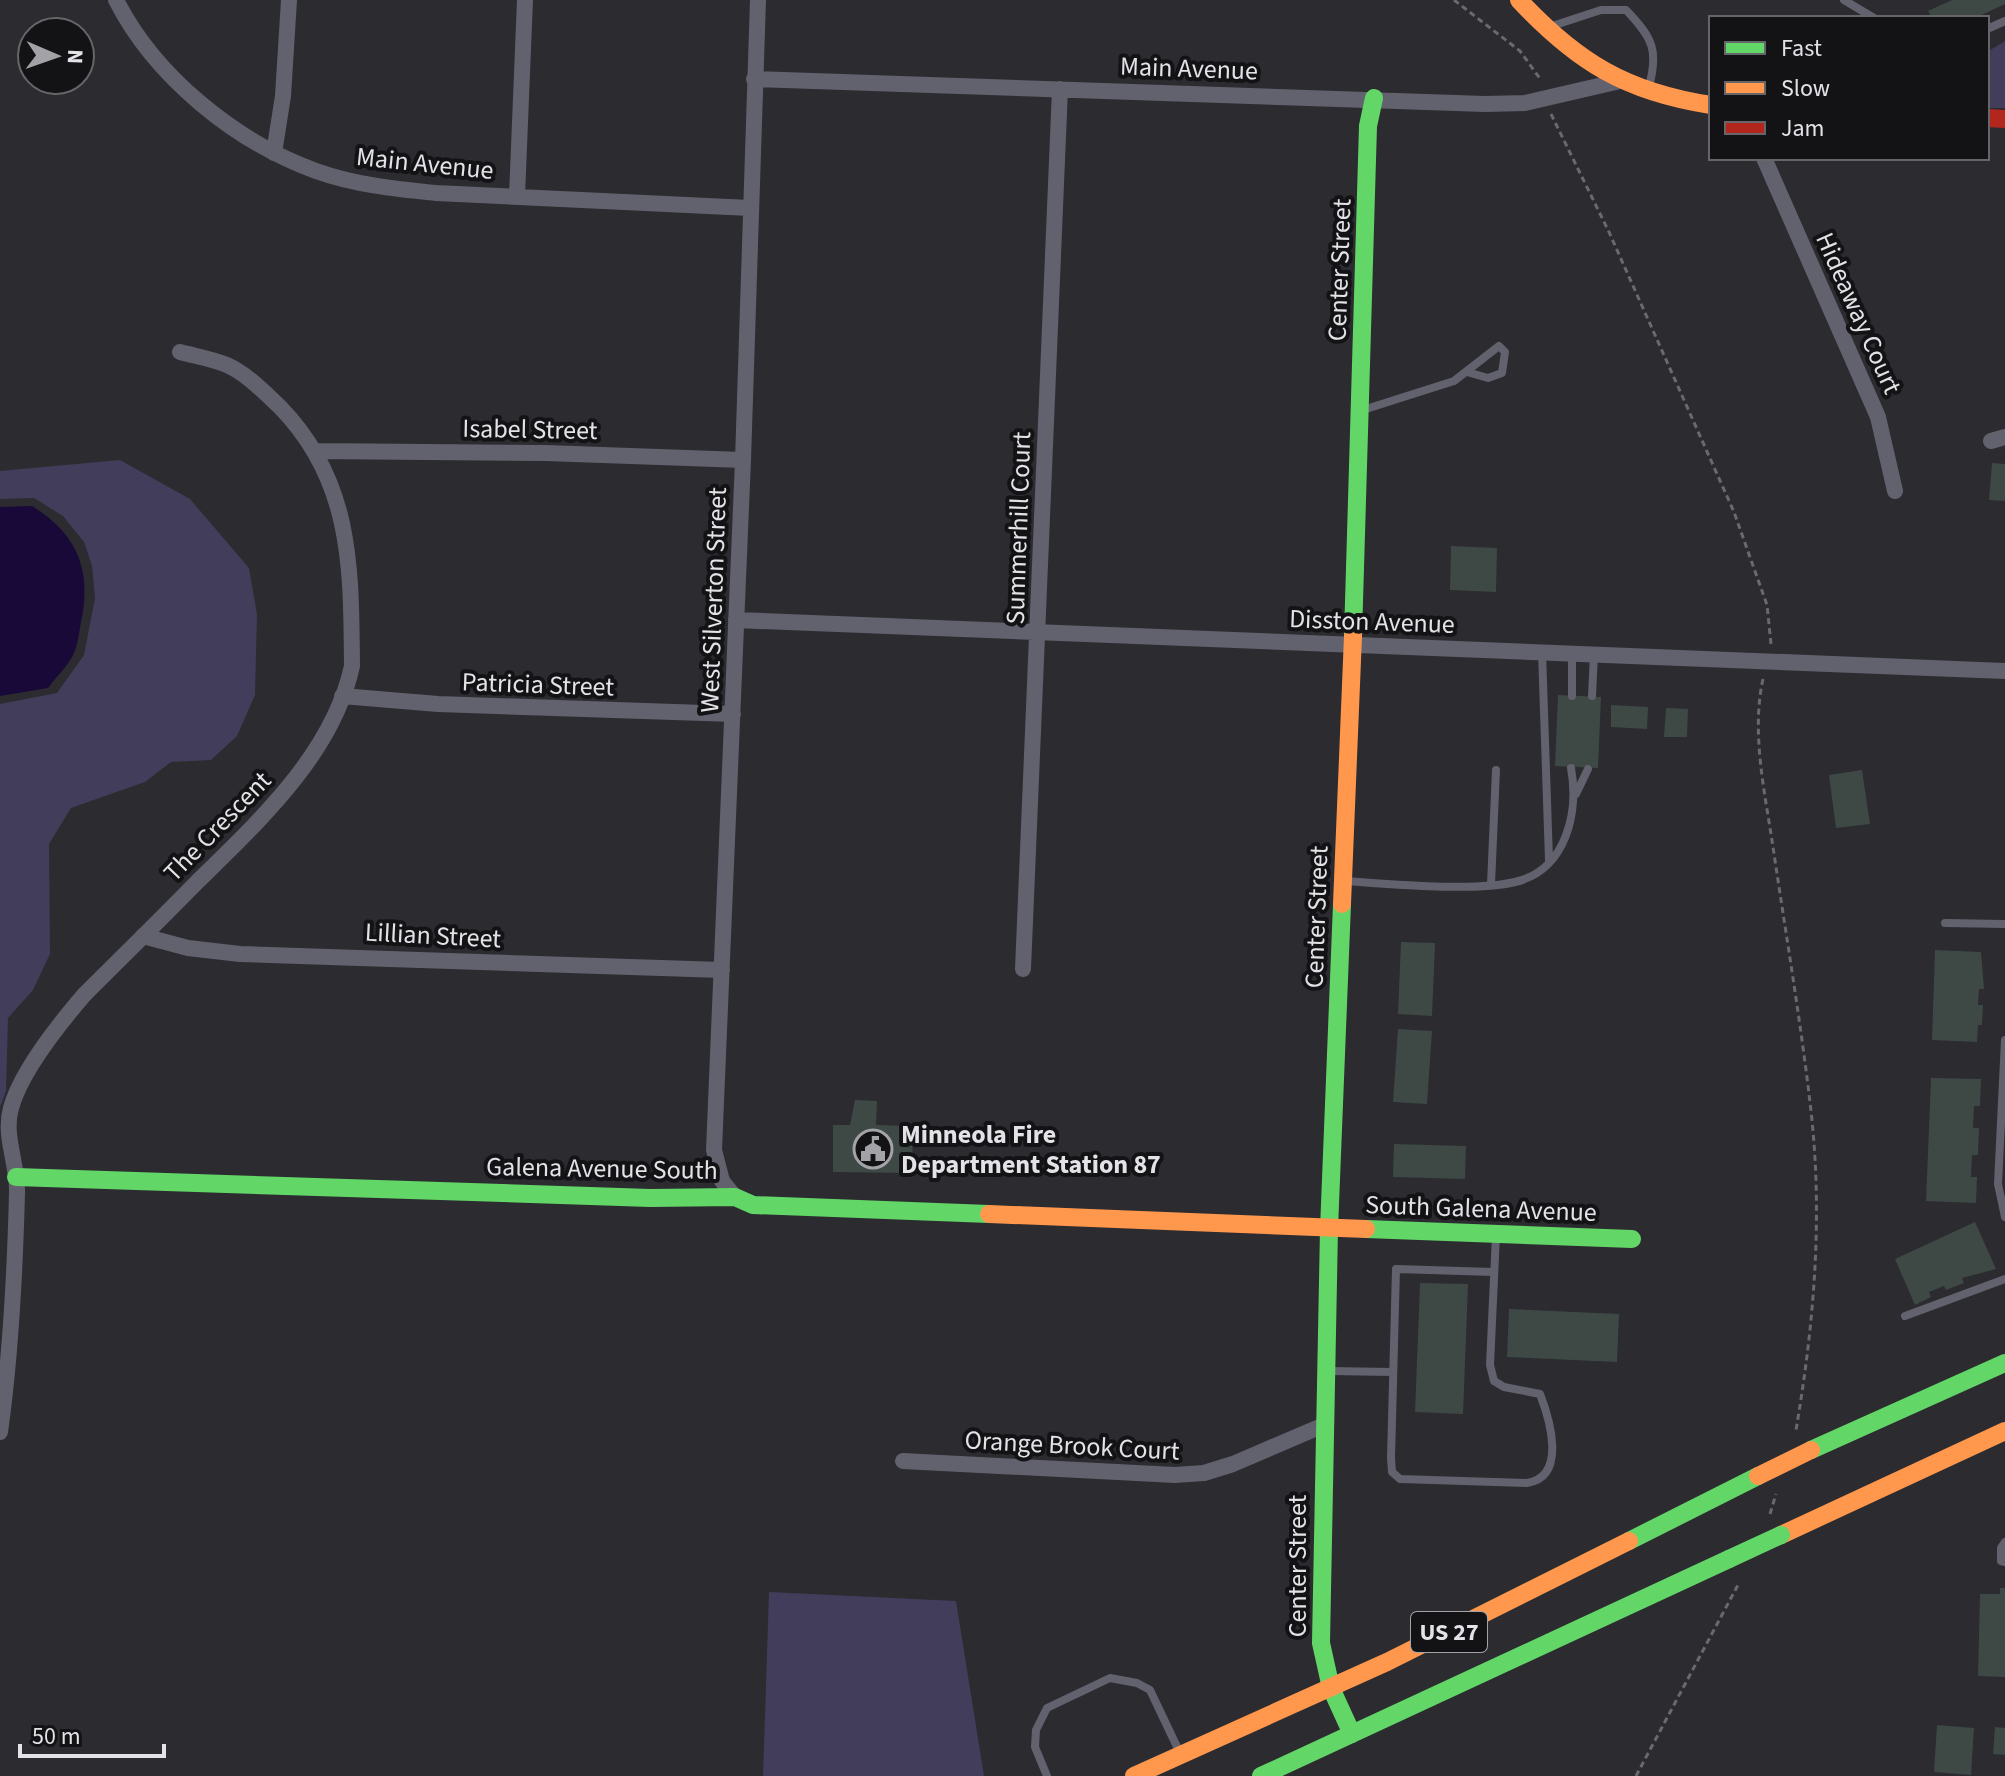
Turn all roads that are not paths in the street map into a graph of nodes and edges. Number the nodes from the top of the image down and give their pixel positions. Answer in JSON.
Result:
{"nodes":[{"id":1,"x":116,"y":0,"type":"edge"},
{"id":2,"x":289,"y":0,"type":"edge"},
{"id":3,"x":525,"y":0,"type":"edge"},
{"id":4,"x":758,"y":0,"type":"edge"},
{"id":5,"x":1519,"y":0,"type":"edge"},
{"id":6,"x":1844,"y":0,"type":"edge"},
{"id":7,"x":1871,"y":16,"type":"edge"},
{"id":8,"x":1544,"y":29,"type":"junction"},
{"id":9,"x":754,"y":79,"type":"junction"},
{"id":10,"x":1620,"y":81,"type":"junction"},
{"id":11,"x":1060,"y":89,"type":"junction"},
{"id":12,"x":1647,"y":93,"type":"junction"},
{"id":13,"x":1374,"y":98,"type":"junction"},
{"id":14,"x":1709,"y":105,"type":"edge"},
{"id":15,"x":274,"y":153,"type":"junction"},
{"id":16,"x":1765,"y":160,"type":"edge"},
{"id":17,"x":517,"y":196,"type":"junction"},
{"id":18,"x":750,"y":208,"type":"junction"},
{"id":19,"x":180,"y":352,"type":"dead end"},
{"id":20,"x":1467,"y":372,"type":"junction"},
{"id":21,"x":1361,"y":411,"type":"junction"},
{"id":22,"x":315,"y":451,"type":"junction"},
{"id":23,"x":743,"y":460,"type":"junction"},
{"id":24,"x":1895,"y":491,"type":"dead end"},
{"id":25,"x":736,"y":620,"type":"junction"},
{"id":26,"x":1037,"y":634,"type":"junction"},
{"id":27,"x":1353,"y":644,"type":"junction"},
{"id":28,"x":1542,"y":651,"type":"junction"},
{"id":29,"x":1572,"y":653,"type":"junction"},
{"id":30,"x":1594,"y":654,"type":"junction"},
{"id":31,"x":2005,"y":671,"type":"edge"},
{"id":32,"x":342,"y":696,"type":"junction"},
{"id":33,"x":1572,"y":696,"type":"dead end"},
{"id":34,"x":1592,"y":696,"type":"dead end"},
{"id":35,"x":733,"y":714,"type":"junction"},
{"id":36,"x":1571,"y":768,"type":"dead end"},
{"id":37,"x":1588,"y":769,"type":"dead end"},
{"id":38,"x":1496,"y":770,"type":"dead end"},
{"id":39,"x":1576,"y":795,"type":"junction"},
{"id":40,"x":1549,"y":860,"type":"junction"},
{"id":41,"x":1343,"y":881,"type":"junction"},
{"id":42,"x":1491,"y":884,"type":"junction"},
{"id":43,"x":1945,"y":923,"type":"dead end"},
{"id":44,"x":2005,"y":924,"type":"edge"},
{"id":45,"x":143,"y":936,"type":"junction"},
{"id":46,"x":1023,"y":969,"type":"dead end"},
{"id":47,"x":722,"y":970,"type":"junction"},
{"id":48,"x":2005,"y":1040,"type":"edge"},
{"id":49,"x":2003,"y":1107,"type":"edge"},
{"id":50,"x":16,"y":1177,"type":"junction"},
{"id":51,"x":735,"y":1197,"type":"junction"},
{"id":52,"x":2005,"y":1217,"type":"edge"},
{"id":53,"x":1329,"y":1229,"type":"junction"},
{"id":54,"x":1496,"y":1234,"type":"junction"},
{"id":55,"x":1632,"y":1239,"type":"dead end"},
{"id":56,"x":1493,"y":1272,"type":"junction"},
{"id":57,"x":2005,"y":1279,"type":"edge"},
{"id":58,"x":1905,"y":1316,"type":"dead end"},
{"id":59,"x":2005,"y":1363,"type":"edge"},
{"id":60,"x":1326,"y":1370,"type":"junction"},
{"id":61,"x":1393,"y":1372,"type":"junction"},
{"id":62,"x":1324,"y":1425,"type":"junction"},
{"id":63,"x":2005,"y":1431,"type":"edge"},
{"id":64,"x":0,"y":1432,"type":"edge"},
{"id":65,"x":903,"y":1461,"type":"dead end"},
{"id":66,"x":2005,"y":1542,"type":"edge"},
{"id":67,"x":2005,"y":1562,"type":"edge"},
{"id":68,"x":1331,"y":1688,"type":"junction"},
{"id":69,"x":1352,"y":1734,"type":"junction"},
{"id":70,"x":1181,"y":1756,"type":"junction"},
{"id":71,"x":1047,"y":1776,"type":"edge"},
{"id":72,"x":1134,"y":1776,"type":"edge"},
{"id":73,"x":1261,"y":1776,"type":"edge"}],
"edges":[{"from":1,"to":15,"type":"street","name":"Main Avenue"},
{"from":2,"to":15,"type":"street"},
{"from":3,"to":17,"type":"street"},
{"from":4,"to":9,"type":"street","name":"West Silverton Street"},
{"from":5,"to":8,"type":"main road"},
{"from":6,"to":7,"type":"lane"},
{"from":8,"to":10,"type":"main road"},
{"from":8,"to":12,"type":"lane"},
{"from":9,"to":11,"type":"street","name":"Main Avenue"},
{"from":9,"to":18,"type":"street","name":"West Silverton Street"},
{"from":10,"to":12,"type":"main road"},
{"from":10,"to":13,"type":"street","name":"Main Avenue"},
{"from":11,"to":13,"type":"street","name":"Main Avenue"},
{"from":11,"to":26,"type":"street","name":"Summerhill Court"},
{"from":12,"to":14,"type":"main road"},
{"from":13,"to":21,"type":"main road","name":"Center Street"},
{"from":15,"to":17,"type":"street","name":"Main Avenue"},
{"from":16,"to":24,"type":"street","name":"Hideaway Court"},
{"from":17,"to":18,"type":"street","name":"Main Avenue"},
{"from":18,"to":23,"type":"street","name":"West Silverton Street"},
{"from":19,"to":22,"type":"street","name":"The Crescent"},
{"from":20,"to":20,"type":"lane"},
{"from":20,"to":21,"type":"lane"},
{"from":21,"to":27,"type":"main road","name":"Center Street"},
{"from":22,"to":23,"type":"street","name":"Isabel Street"},
{"from":22,"to":32,"type":"street","name":"The Crescent"},
{"from":23,"to":25,"type":"street","name":"West Silverton Street"},
{"from":25,"to":26,"type":"street","name":"Disston Avenue"},
{"from":25,"to":35,"type":"street","name":"West Silverton Street"},
{"from":26,"to":27,"type":"street","name":"Disston Avenue"},
{"from":26,"to":46,"type":"street","name":"Summerhill Court"},
{"from":27,"to":28,"type":"street","name":"Disston Avenue"},
{"from":27,"to":41,"type":"main road","name":"Center Street"},
{"from":28,"to":29,"type":"street","name":"Disston Avenue"},
{"from":28,"to":40,"type":"lane"},
{"from":29,"to":30,"type":"street","name":"Disston Avenue"},
{"from":29,"to":33,"type":"lane"},
{"from":30,"to":31,"type":"street","name":"Disston Avenue"},
{"from":30,"to":34,"type":"lane"},
{"from":32,"to":35,"type":"street","name":"Patricia Street"},
{"from":32,"to":45,"type":"street","name":"The Crescent"},
{"from":35,"to":47,"type":"street","name":"West Silverton Street"},
{"from":36,"to":39,"type":"lane"},
{"from":37,"to":39,"type":"lane"},
{"from":38,"to":42,"type":"lane"},
{"from":39,"to":40,"type":"lane"},
{"from":40,"to":42,"type":"lane"},
{"from":41,"to":42,"type":"lane"},
{"from":41,"to":53,"type":"main road","name":"Center Street"},
{"from":43,"to":44,"type":"lane"},
{"from":45,"to":47,"type":"street","name":"Lillian Street"},
{"from":45,"to":50,"type":"street","name":"The Crescent"},
{"from":47,"to":51,"type":"street","name":"West Silverton Street"},
{"from":48,"to":49,"type":"lane"},
{"from":49,"to":52,"type":"lane"},
{"from":50,"to":51,"type":"main road","name":"Galena Avenue South"},
{"from":50,"to":64,"type":"street","name":"The Crescent"},
{"from":51,"to":53,"type":"main road","name":"Galena Avenue South"},
{"from":53,"to":54,"type":"main road","name":"South Galena Avenue"},
{"from":53,"to":60,"type":"main road","name":"Center Street"},
{"from":54,"to":55,"type":"main road","name":"South Galena Avenue"},
{"from":54,"to":56,"type":"lane"},
{"from":56,"to":61,"type":"lane"},
{"from":56,"to":61,"type":"lane"},
{"from":57,"to":58,"type":"lane"},
{"from":59,"to":68,"type":"main road","number":"US 27","bridge":true},
{"from":60,"to":61,"type":"lane"},
{"from":60,"to":62,"type":"main road","name":"Center Street"},
{"from":62,"to":65,"type":"street","name":"Orange Brook Court"},
{"from":62,"to":68,"type":"main road","name":"Center Street"},
{"from":63,"to":69,"type":"main road","number":"US 27","bridge":true},
{"from":66,"to":67,"type":"lane"},
{"from":68,"to":69,"type":"main road","name":"Center Street"},
{"from":68,"to":70,"type":"main road","number":"US 27"},
{"from":69,"to":73,"type":"main road","number":"US 27"},
{"from":70,"to":71,"type":"lane"},
{"from":70,"to":72,"type":"main road","number":"US 27"}]}
